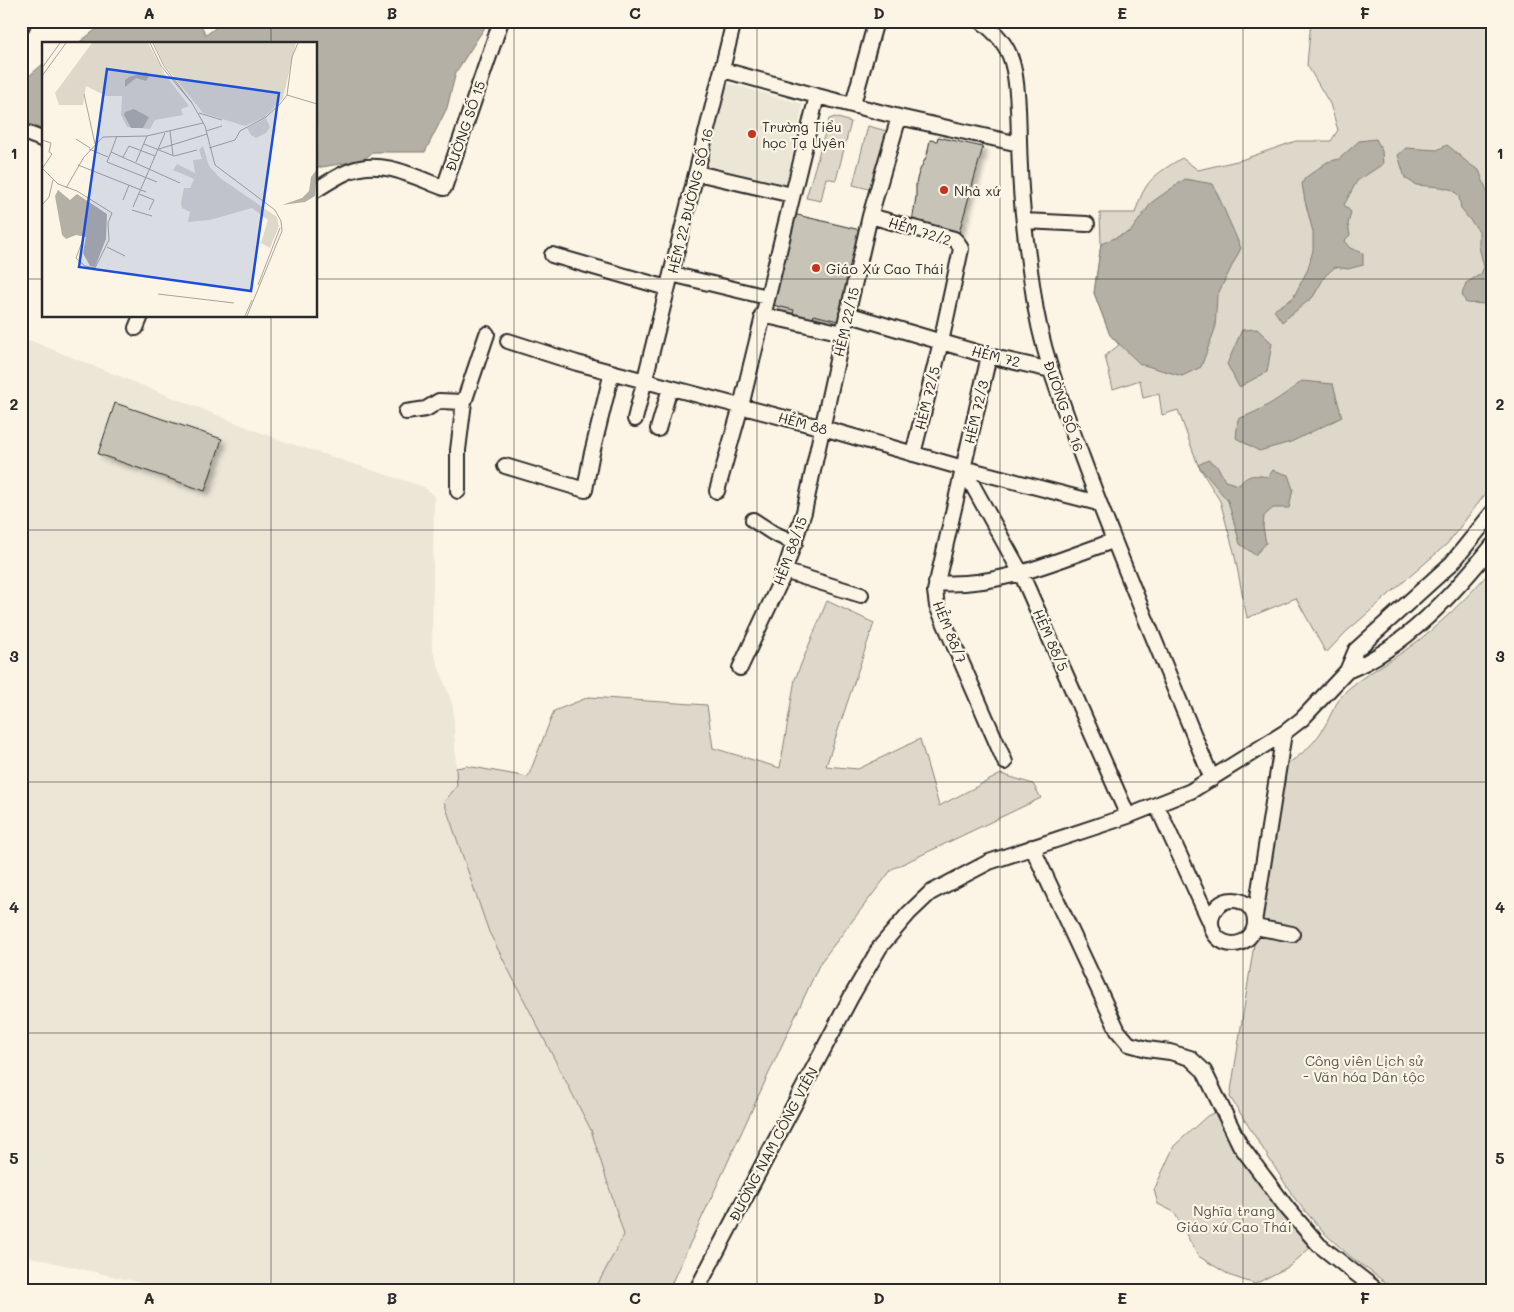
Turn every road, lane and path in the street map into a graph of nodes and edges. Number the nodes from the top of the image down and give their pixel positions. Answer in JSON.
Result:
{"nodes":[{"id":1,"x":24,"y":21,"type":"edge"},
{"id":2,"x":501,"y":21,"type":"edge"},
{"id":3,"x":734,"y":21,"type":"edge"},
{"id":4,"x":876,"y":21,"type":"edge"},
{"id":5,"x":981,"y":21,"type":"edge"},
{"id":6,"x":21,"y":28,"type":"edge"},
{"id":7,"x":723,"y":70,"type":"junction"},
{"id":8,"x":816,"y":96,"type":"junction"},
{"id":9,"x":853,"y":104,"type":"junction"},
{"id":10,"x":899,"y":117,"type":"junction"},
{"id":11,"x":21,"y":131,"type":"edge"},
{"id":12,"x":42,"y":139,"type":"edge"},
{"id":13,"x":1019,"y":144,"type":"junction"},
{"id":14,"x":697,"y":173,"type":"junction"},
{"id":15,"x":318,"y":189,"type":"edge"},
{"id":16,"x":792,"y":195,"type":"junction"},
{"id":17,"x":870,"y":216,"type":"junction"},
{"id":18,"x":1024,"y":221,"type":"junction"},
{"id":19,"x":1087,"y":224,"type":"dead end"},
{"id":20,"x":552,"y":255,"type":"dead end"},
{"id":21,"x":671,"y":274,"type":"junction"},
{"id":22,"x":667,"y":288,"type":"junction"},
{"id":23,"x":767,"y":297,"type":"junction"},
{"id":24,"x":847,"y":314,"type":"junction"},
{"id":25,"x":762,"y":315,"type":"junction"},
{"id":26,"x":843,"y":333,"type":"junction"},
{"id":27,"x":487,"y":334,"type":"dead end"},
{"id":28,"x":508,"y":341,"type":"dead end"},
{"id":29,"x":941,"y":342,"type":"junction"},
{"id":30,"x":990,"y":356,"type":"junction"},
{"id":31,"x":1051,"y":370,"type":"junction"},
{"id":32,"x":612,"y":372,"type":"junction"},
{"id":33,"x":644,"y":380,"type":"junction"},
{"id":34,"x":670,"y":388,"type":"junction"},
{"id":35,"x":464,"y":402,"type":"junction"},
{"id":36,"x":741,"y":406,"type":"junction"},
{"id":37,"x":406,"y":412,"type":"dead end"},
{"id":38,"x":635,"y":419,"type":"dead end"},
{"id":39,"x":822,"y":428,"type":"junction"},
{"id":40,"x":658,"y":429,"type":"dead end"},
{"id":41,"x":913,"y":454,"type":"junction"},
{"id":42,"x":506,"y":466,"type":"dead end"},
{"id":43,"x":963,"y":468,"type":"junction"},
{"id":44,"x":458,"y":491,"type":"dead end"},
{"id":45,"x":717,"y":491,"type":"dead end"},
{"id":46,"x":1098,"y":503,"type":"junction"},
{"id":47,"x":1493,"y":512,"type":"edge"},
{"id":48,"x":753,"y":520,"type":"dead end"},
{"id":49,"x":1113,"y":541,"type":"junction"},
{"id":50,"x":795,"y":543,"type":"junction"},
{"id":51,"x":1493,"y":545,"type":"edge"},
{"id":52,"x":784,"y":571,"type":"junction"},
{"id":53,"x":1021,"y":574,"type":"junction"},
{"id":54,"x":936,"y":583,"type":"junction"},
{"id":55,"x":861,"y":595,"type":"dead end"},
{"id":56,"x":740,"y":668,"type":"dead end"},
{"id":57,"x":1347,"y":670,"type":"junction"},
{"id":58,"x":1284,"y":733,"type":"junction"},
{"id":59,"x":1006,"y":762,"type":"dead end"},
{"id":60,"x":1212,"y":779,"type":"junction"},
{"id":61,"x":1157,"y":806,"type":"junction"},
{"id":62,"x":1128,"y":816,"type":"junction"},
{"id":63,"x":1032,"y":847,"type":"junction"},
{"id":64,"x":1255,"y":922,"type":"junction"},
{"id":65,"x":1211,"y":924,"type":"junction"},
{"id":66,"x":1292,"y":934,"type":"dead end"},
{"id":67,"x":696,"y":1291,"type":"edge"},
{"id":68,"x":1378,"y":1291,"type":"edge"}],
"edges":[{"from":1,"to":6,"type":"street"},
{"from":2,"to":15,"type":"street","name":"ĐƯỜNG SỐ 15"},
{"from":3,"to":7,"type":"street","name":"HẺM 22 ĐƯỜNG SỐ 16"},
{"from":4,"to":9,"type":"street"},
{"from":5,"to":13,"type":"street","name":"ĐƯỜNG SỐ 16"},
{"from":7,"to":8,"type":"street"},
{"from":7,"to":14,"type":"street","name":"HẺM 22 ĐƯỜNG SỐ 16"},
{"from":8,"to":9,"type":"street"},
{"from":8,"to":16,"type":"street"},
{"from":9,"to":10,"type":"street"},
{"from":10,"to":13,"type":"street"},
{"from":10,"to":17,"type":"street","name":"HẺM 22/15"},
{"from":11,"to":12,"type":"street"},
{"from":13,"to":18,"type":"street","name":"ĐƯỜNG SỐ 16"},
{"from":14,"to":16,"type":"street"},
{"from":14,"to":21,"type":"street","name":"HẺM 22 ĐƯỜNG SỐ 16"},
{"from":16,"to":23,"type":"street"},
{"from":17,"to":24,"type":"street","name":"HẺM 22/15"},
{"from":17,"to":29,"type":"street","name":"HẺM 72/2"},
{"from":18,"to":19,"type":"street"},
{"from":18,"to":31,"type":"street","name":"ĐƯỜNG SỐ 16"},
{"from":20,"to":22,"type":"street"},
{"from":21,"to":22,"type":"street","name":"HẺM 22 ĐƯỜNG SỐ 16"},
{"from":21,"to":23,"type":"street"},
{"from":22,"to":33,"type":"street","name":"HẺM 22 ĐƯỜNG SỐ 16"},
{"from":23,"to":25,"type":"street"},
{"from":24,"to":26,"type":"street","name":"HẺM 22/15"},
{"from":24,"to":29,"type":"street","name":"HẺM 72"},
{"from":25,"to":26,"type":"street"},
{"from":25,"to":36,"type":"street"},
{"from":26,"to":39,"type":"street","name":"HẺM 22/15"},
{"from":27,"to":35,"type":"street"},
{"from":28,"to":32,"type":"street","name":"HẺM 88"},
{"from":29,"to":30,"type":"street","name":"HẺM 72"},
{"from":29,"to":41,"type":"street","name":"HẺM 72/5"},
{"from":30,"to":31,"type":"street","name":"HẺM 72"},
{"from":30,"to":43,"type":"street","name":"HẺM 72/3"},
{"from":31,"to":46,"type":"street","name":"ĐƯỜNG SỐ 16"},
{"from":32,"to":33,"type":"street","name":"HẺM 88"},
{"from":32,"to":42,"type":"street"},
{"from":33,"to":34,"type":"street","name":"HẺM 88"},
{"from":33,"to":38,"type":"street","name":"HẺM 22 ĐƯỜNG SỐ 16"},
{"from":34,"to":36,"type":"street","name":"HẺM 88"},
{"from":34,"to":40,"type":"street"},
{"from":35,"to":37,"type":"street"},
{"from":35,"to":44,"type":"street"},
{"from":36,"to":39,"type":"street","name":"HẺM 88"},
{"from":36,"to":45,"type":"street"},
{"from":39,"to":41,"type":"street","name":"HẺM 88"},
{"from":39,"to":50,"type":"street","name":"HẺM 88/15"},
{"from":41,"to":43,"type":"street","name":"HẺM 88"},
{"from":43,"to":46,"type":"street","name":"HẺM 88"},
{"from":43,"to":53,"type":"street","name":"HẺM 88/5"},
{"from":43,"to":54,"type":"street","name":"HẺM 88/7"},
{"from":46,"to":49,"type":"street","name":"ĐƯỜNG SỐ 16"},
{"from":47,"to":57,"type":"street"},
{"from":48,"to":50,"type":"street"},
{"from":49,"to":53,"type":"street"},
{"from":49,"to":60,"type":"street","name":"ĐƯỜNG SỐ 16"},
{"from":50,"to":52,"type":"street","name":"HẺM 88/15"},
{"from":51,"to":57,"type":"street"},
{"from":52,"to":55,"type":"street"},
{"from":52,"to":56,"type":"street","name":"HẺM 88/15"},
{"from":53,"to":54,"type":"street"},
{"from":53,"to":62,"type":"street","name":"HẺM 88/5"},
{"from":54,"to":59,"type":"street","name":"HẺM 88/7"},
{"from":57,"to":58,"type":"street","name":"ĐƯỜNG NAM CÔNG VIÊN"},
{"from":58,"to":60,"type":"street","name":"ĐƯỜNG NAM CÔNG VIÊN"},
{"from":58,"to":64,"type":"street"},
{"from":60,"to":61,"type":"street","name":"ĐƯỜNG NAM CÔNG VIÊN"},
{"from":61,"to":62,"type":"street","name":"ĐƯỜNG NAM CÔNG VIÊN"},
{"from":61,"to":65,"type":"street"},
{"from":62,"to":63,"type":"street","name":"ĐƯỜNG NAM CÔNG VIÊN"},
{"from":63,"to":67,"type":"street","name":"ĐƯỜNG NAM CÔNG VIÊN"},
{"from":63,"to":68,"type":"street"},
{"from":64,"to":65,"type":"street"},
{"from":64,"to":65,"type":"street"},
{"from":64,"to":66,"type":"street"}]}
